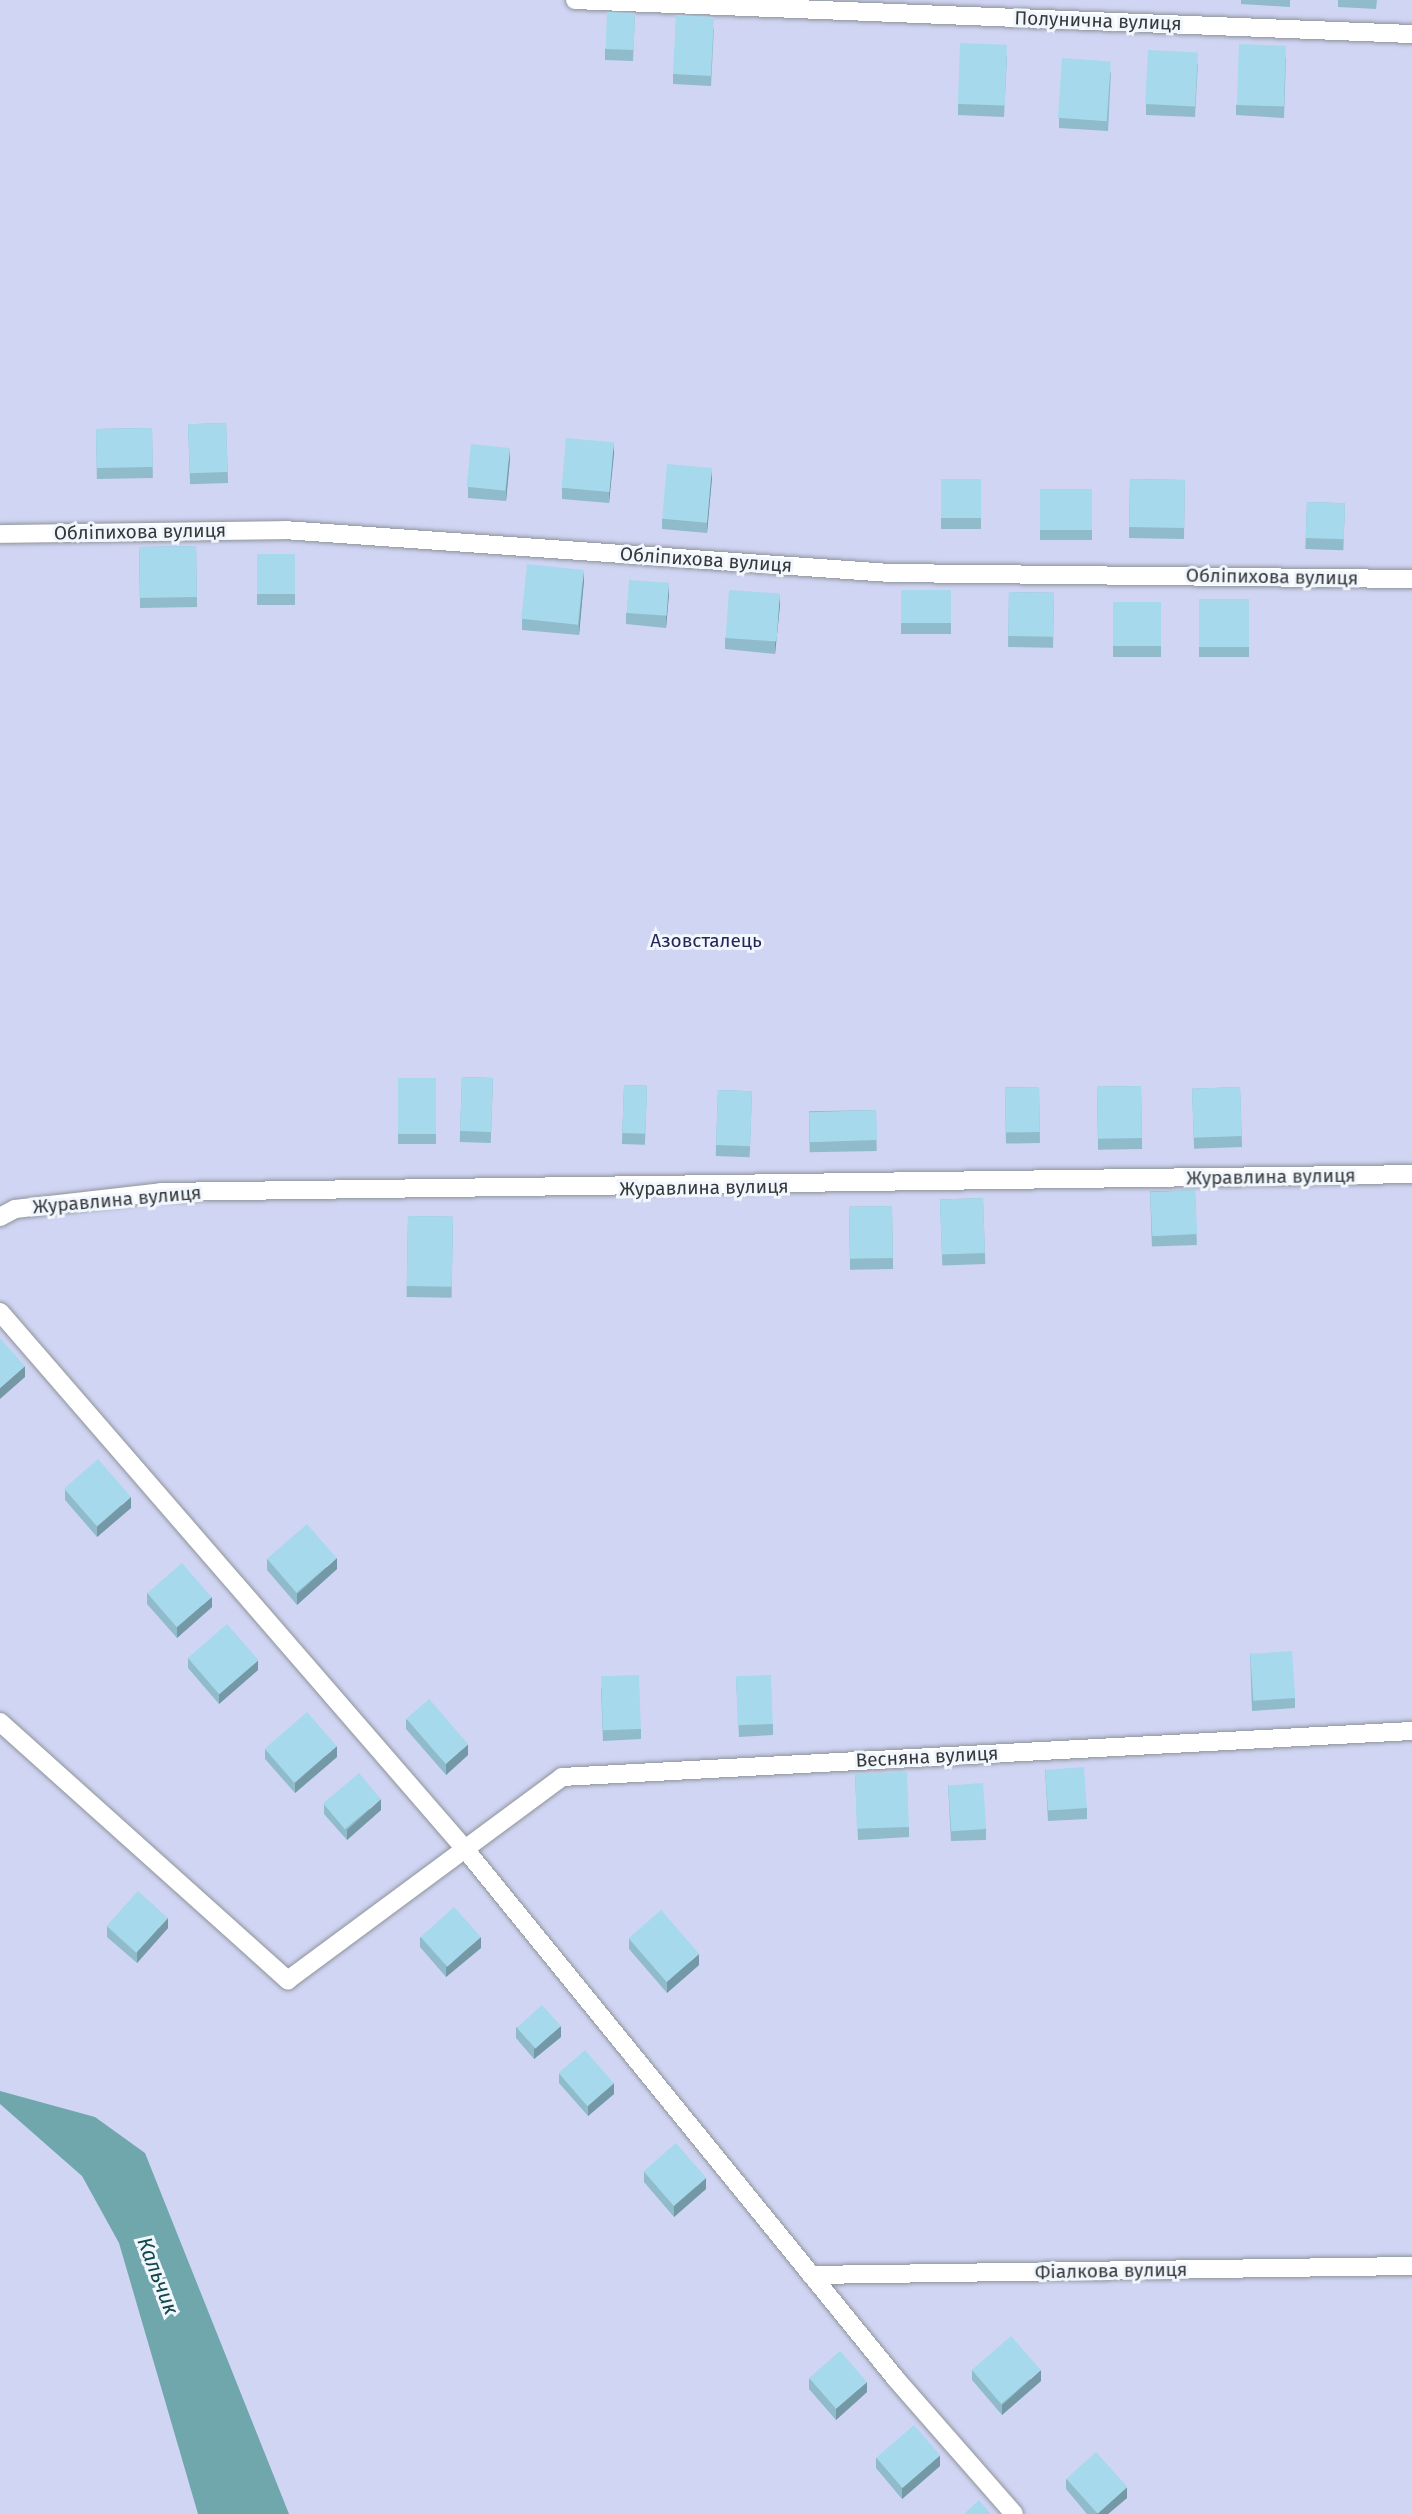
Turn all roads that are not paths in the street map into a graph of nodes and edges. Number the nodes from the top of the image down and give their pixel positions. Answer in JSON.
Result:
{"nodes":[{"id":1,"x":575,"y":0,"type":"edge"},
{"id":2,"x":1412,"y":34,"type":"edge"},
{"id":3,"x":0,"y":534,"type":"edge"},
{"id":4,"x":1412,"y":579,"type":"edge"},
{"id":5,"x":1412,"y":1174,"type":"edge"},
{"id":6,"x":0,"y":1217,"type":"edge"},
{"id":7,"x":0,"y":1312,"type":"edge"},
{"id":8,"x":0,"y":1722,"type":"edge"},
{"id":9,"x":1412,"y":1731,"type":"edge"},
{"id":10,"x":465,"y":1849,"type":"junction"},
{"id":11,"x":1412,"y":2266,"type":"edge"},
{"id":12,"x":811,"y":2275,"type":"junction"},
{"id":13,"x":1014,"y":2514,"type":"edge"}],
"edges":[{"from":1,"to":2,"type":"lane","name":"Полунична вулиця"},
{"from":3,"to":4,"type":"lane","name":"Обліпихова вулиця"},
{"from":5,"to":6,"type":"lane","name":"Журавлина вулиця"},
{"from":7,"to":10,"type":"lane"},
{"from":8,"to":10,"type":"lane","name":"Весняна вулиця"},
{"from":9,"to":10,"type":"lane","name":"Весняна вулиця"},
{"from":10,"to":12,"type":"lane"},
{"from":11,"to":12,"type":"lane","name":"Фіалкова вулиця"},
{"from":12,"to":13,"type":"lane"}]}
